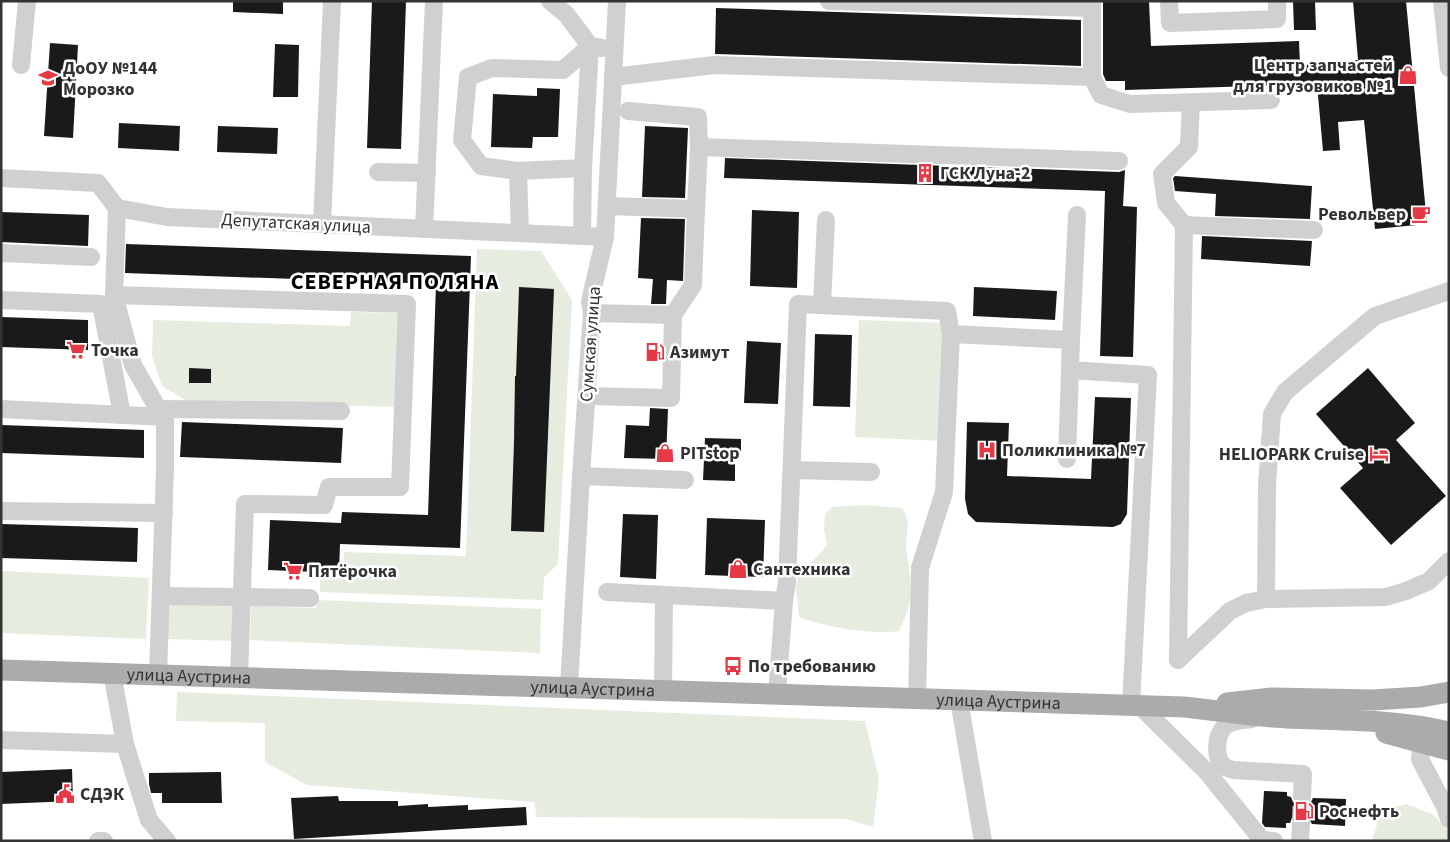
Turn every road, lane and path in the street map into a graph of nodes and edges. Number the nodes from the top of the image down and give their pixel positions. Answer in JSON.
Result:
{"nodes":[{"id":1,"x":27,"y":1,"type":"edge"},
{"id":2,"x":332,"y":1,"type":"edge"},
{"id":3,"x":434,"y":1,"type":"edge"},
{"id":4,"x":550,"y":1,"type":"edge"},
{"id":5,"x":617,"y":1,"type":"edge"},
{"id":6,"x":829,"y":1,"type":"edge"},
{"id":7,"x":1169,"y":1,"type":"edge"},
{"id":8,"x":1277,"y":1,"type":"edge"},
{"id":9,"x":1442,"y":1,"type":"edge"},
{"id":10,"x":1092,"y":5,"type":"edge"},
{"id":11,"x":590,"y":46,"type":"junction"},
{"id":12,"x":614,"y":49,"type":"junction"},
{"id":13,"x":21,"y":65,"type":"dead end"},
{"id":14,"x":1449,"y":68,"type":"edge"},
{"id":15,"x":613,"y":77,"type":"junction"},
{"id":16,"x":1092,"y":77,"type":"junction"},
{"id":17,"x":1271,"y":100,"type":"dead end"},
{"id":18,"x":1191,"y":103,"type":"junction"},
{"id":19,"x":628,"y":111,"type":"dead end"},
{"id":20,"x":700,"y":147,"type":"junction"},
{"id":21,"x":1118,"y":161,"type":"dead end"},
{"id":22,"x":584,"y":168,"type":"junction"},
{"id":23,"x":518,"y":170,"type":"junction"},
{"id":24,"x":378,"y":172,"type":"dead end"},
{"id":25,"x":427,"y":173,"type":"junction"},
{"id":26,"x":1,"y":178,"type":"edge"},
{"id":27,"x":606,"y":206,"type":"junction"},
{"id":28,"x":117,"y":208,"type":"junction"},
{"id":29,"x":696,"y":208,"type":"junction"},
{"id":30,"x":1077,"y":215,"type":"dead end"},
{"id":31,"x":826,"y":220,"type":"dead end"},
{"id":32,"x":322,"y":224,"type":"junction"},
{"id":33,"x":1184,"y":224,"type":"junction"},
{"id":34,"x":424,"y":229,"type":"junction"},
{"id":35,"x":1314,"y":230,"type":"dead end"},
{"id":36,"x":520,"y":233,"type":"junction"},
{"id":37,"x":582,"y":236,"type":"junction"},
{"id":38,"x":604,"y":237,"type":"junction"},
{"id":39,"x":1,"y":253,"type":"edge"},
{"id":40,"x":91,"y":257,"type":"dead end"},
{"id":41,"x":1449,"y":291,"type":"edge"},
{"id":42,"x":114,"y":295,"type":"junction"},
{"id":43,"x":1,"y":300,"type":"edge"},
{"id":44,"x":822,"y":305,"type":"junction"},
{"id":45,"x":592,"y":312,"type":"junction"},
{"id":46,"x":673,"y":315,"type":"junction"},
{"id":47,"x":951,"y":334,"type":"junction"},
{"id":48,"x":1072,"y":340,"type":"junction"},
{"id":49,"x":1070,"y":370,"type":"junction"},
{"id":50,"x":586,"y":396,"type":"junction"},
{"id":51,"x":1,"y":409,"type":"edge"},
{"id":52,"x":341,"y":411,"type":"dead end"},
{"id":53,"x":162,"y":413,"type":"junction"},
{"id":54,"x":122,"y":415,"type":"junction"},
{"id":55,"x":1067,"y":459,"type":"dead end"},
{"id":56,"x":792,"y":470,"type":"junction"},
{"id":57,"x":871,"y":472,"type":"dead end"},
{"id":58,"x":581,"y":476,"type":"junction"},
{"id":59,"x":685,"y":480,"type":"dead end"},
{"id":60,"x":1,"y":511,"type":"edge"},
{"id":61,"x":164,"y":514,"type":"junction"},
{"id":62,"x":1449,"y":561,"type":"edge"},
{"id":63,"x":607,"y":592,"type":"dead end"},
{"id":64,"x":161,"y":596,"type":"junction"},
{"id":65,"x":664,"y":596,"type":"junction"},
{"id":66,"x":242,"y":597,"type":"junction"},
{"id":67,"x":310,"y":598,"type":"dead end"},
{"id":68,"x":1266,"y":599,"type":"junction"},
{"id":69,"x":784,"y":602,"type":"junction"},
{"id":70,"x":1,"y":670,"type":"edge"},
{"id":71,"x":112,"y":673,"type":"junction"},
{"id":72,"x":158,"y":675,"type":"junction"},
{"id":73,"x":1449,"y":676,"type":"edge"},
{"id":74,"x":239,"y":677,"type":"junction"},
{"id":75,"x":570,"y":688,"type":"junction"},
{"id":76,"x":663,"y":691,"type":"junction"},
{"id":77,"x":1449,"y":692,"type":"edge"},
{"id":78,"x":777,"y":694,"type":"junction"},
{"id":79,"x":917,"y":699,"type":"junction"},
{"id":80,"x":959,"y":700,"type":"junction"},
{"id":81,"x":1348,"y":700,"type":"junction"},
{"id":82,"x":1135,"y":706,"type":"junction"},
{"id":83,"x":1184,"y":707,"type":"junction"},
{"id":84,"x":1272,"y":717,"type":"junction"},
{"id":85,"x":1320,"y":719,"type":"junction"},
{"id":86,"x":1449,"y":732,"type":"edge"},
{"id":87,"x":1,"y":740,"type":"edge"},
{"id":88,"x":1422,"y":742,"type":"junction"},
{"id":89,"x":125,"y":744,"type":"junction"},
{"id":90,"x":1449,"y":750,"type":"edge"},
{"id":91,"x":1302,"y":797,"type":"tunnel mouth"},
{"id":92,"x":1449,"y":819,"type":"edge"},
{"id":93,"x":98,"y":841,"type":"edge"},
{"id":94,"x":104,"y":841,"type":"edge"},
{"id":95,"x":167,"y":841,"type":"edge"},
{"id":96,"x":983,"y":841,"type":"edge"},
{"id":97,"x":1274,"y":841,"type":"edge"}],
"edges":[{"from":1,"to":13,"type":"street"},
{"from":2,"to":32,"type":"street"},
{"from":3,"to":25,"type":"street"},
{"from":4,"to":11,"type":"street"},
{"from":5,"to":12,"type":"street","name":"Сумская улица"},
{"from":6,"to":10,"type":"street"},
{"from":7,"to":8,"type":"street"},
{"from":9,"to":14,"type":"street"},
{"from":10,"to":16,"type":"street"},
{"from":11,"to":12,"type":"street"},
{"from":11,"to":22,"type":"street"},
{"from":11,"to":23,"type":"street"},
{"from":12,"to":15,"type":"street","name":"Сумская улица"},
{"from":15,"to":16,"type":"street"},
{"from":15,"to":27,"type":"street","name":"Сумская улица"},
{"from":16,"to":18,"type":"street"},
{"from":17,"to":18,"type":"street"},
{"from":18,"to":33,"type":"street"},
{"from":19,"to":20,"type":"street"},
{"from":20,"to":21,"type":"street"},
{"from":20,"to":29,"type":"street"},
{"from":22,"to":23,"type":"street"},
{"from":22,"to":37,"type":"street"},
{"from":23,"to":36,"type":"street"},
{"from":24,"to":25,"type":"street"},
{"from":25,"to":34,"type":"street"},
{"from":26,"to":28,"type":"street"},
{"from":27,"to":29,"type":"street"},
{"from":27,"to":38,"type":"street","name":"Сумская улица"},
{"from":28,"to":32,"type":"street","name":"Депутатская улица"},
{"from":28,"to":42,"type":"street"},
{"from":29,"to":46,"type":"street"},
{"from":30,"to":48,"type":"street"},
{"from":31,"to":44,"type":"street"},
{"from":32,"to":34,"type":"street","name":"Депутатская улица"},
{"from":33,"to":35,"type":"street"},
{"from":33,"to":68,"type":"street"},
{"from":34,"to":36,"type":"street","name":"Депутатская улица"},
{"from":36,"to":37,"type":"street","name":"Депутатская улица"},
{"from":37,"to":38,"type":"street","name":"Депутатская улица"},
{"from":38,"to":45,"type":"street","name":"Сумская улица"},
{"from":39,"to":40,"type":"street"},
{"from":41,"to":68,"type":"street"},
{"from":42,"to":53,"type":"street"},
{"from":42,"to":66,"type":"street"},
{"from":43,"to":54,"type":"street"},
{"from":44,"to":47,"type":"street"},
{"from":44,"to":56,"type":"street"},
{"from":45,"to":46,"type":"street"},
{"from":45,"to":50,"type":"street","name":"Сумская улица"},
{"from":46,"to":50,"type":"street"},
{"from":47,"to":48,"type":"street"},
{"from":47,"to":79,"type":"street"},
{"from":48,"to":49,"type":"street"},
{"from":49,"to":55,"type":"street"},
{"from":49,"to":82,"type":"street"},
{"from":50,"to":58,"type":"street","name":"Сумская улица"},
{"from":51,"to":54,"type":"street"},
{"from":52,"to":53,"type":"street"},
{"from":53,"to":54,"type":"street"},
{"from":53,"to":61,"type":"street"},
{"from":56,"to":57,"type":"street"},
{"from":56,"to":69,"type":"street"},
{"from":58,"to":59,"type":"street"},
{"from":58,"to":75,"type":"street","name":"Сумская улица"},
{"from":60,"to":61,"type":"street"},
{"from":61,"to":64,"type":"street"},
{"from":62,"to":68,"type":"street"},
{"from":63,"to":65,"type":"street"},
{"from":64,"to":66,"type":"street"},
{"from":64,"to":72,"type":"street"},
{"from":65,"to":69,"type":"street"},
{"from":65,"to":76,"type":"street"},
{"from":66,"to":67,"type":"street"},
{"from":66,"to":74,"type":"street"},
{"from":69,"to":78,"type":"street"},
{"from":70,"to":71,"type":"main road","name":"улица Аустрина"},
{"from":71,"to":72,"type":"main road","name":"улица Аустрина"},
{"from":71,"to":89,"type":"street"},
{"from":72,"to":74,"type":"main road","name":"улица Аустрина"},
{"from":73,"to":81,"type":"main road"},
{"from":74,"to":75,"type":"main road","name":"улица Аустрина"},
{"from":75,"to":76,"type":"main road","name":"улица Аустрина"},
{"from":76,"to":78,"type":"main road","name":"улица Аустрина"},
{"from":77,"to":81,"type":"main road"},
{"from":78,"to":79,"type":"main road","name":"улица Аустрина"},
{"from":79,"to":80,"type":"main road","name":"улица Аустрина"},
{"from":80,"to":82,"type":"main road","name":"улица Аустрина"},
{"from":80,"to":96,"type":"street"},
{"from":81,"to":83,"type":"main road"},
{"from":82,"to":83,"type":"main road","name":"улица Аустрина"},
{"from":82,"to":97,"type":"street"},
{"from":83,"to":84,"type":"main road"},
{"from":84,"to":85,"type":"main road"},
{"from":84,"to":91,"type":"street"},
{"from":85,"to":86,"type":"main road"},
{"from":85,"to":88,"type":"main road"},
{"from":87,"to":89,"type":"street"},
{"from":88,"to":90,"type":"main road"},
{"from":88,"to":92,"type":"street"},
{"from":89,"to":95,"type":"street"},
{"from":93,"to":94,"type":"street"}]}
